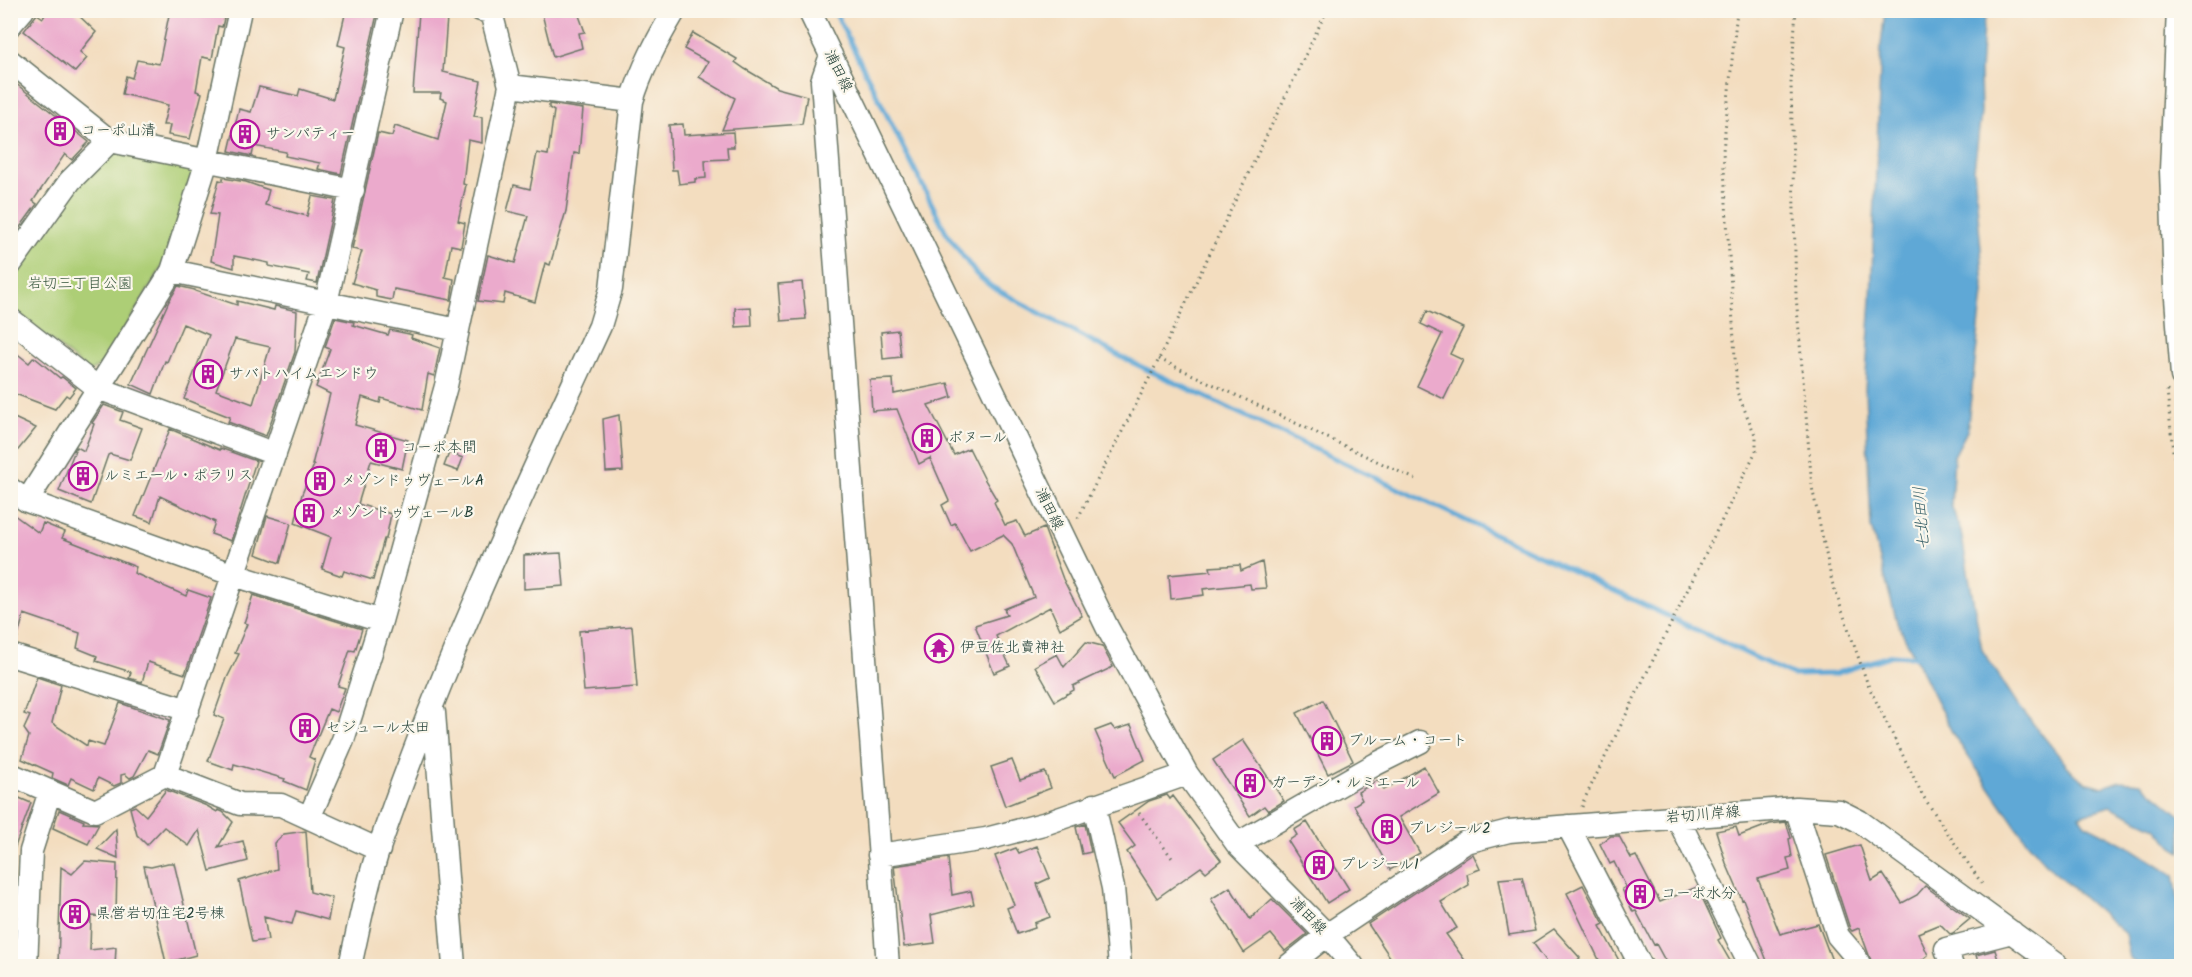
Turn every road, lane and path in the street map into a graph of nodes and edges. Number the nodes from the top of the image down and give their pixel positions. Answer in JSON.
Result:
{"nodes":[{"id":1,"x":23,"y":10,"type":"edge"},
{"id":2,"x":240,"y":10,"type":"edge"},
{"id":3,"x":392,"y":10,"type":"edge"},
{"id":4,"x":480,"y":10,"type":"edge"},
{"id":5,"x":675,"y":10,"type":"edge"},
{"id":6,"x":809,"y":10,"type":"edge"},
{"id":7,"x":1327,"y":10,"type":"edge"},
{"id":8,"x":1737,"y":10,"type":"edge"},
{"id":9,"x":1796,"y":10,"type":"edge"},
{"id":10,"x":2178,"y":10,"type":"edge"},
{"id":11,"x":10,"y":25,"type":"edge"},
{"id":12,"x":831,"y":55,"type":"junction"},
{"id":13,"x":10,"y":61,"type":"edge"},
{"id":14,"x":510,"y":86,"type":"junction"},
{"id":15,"x":632,"y":101,"type":"junction"},
{"id":16,"x":110,"y":141,"type":"junction"},
{"id":17,"x":207,"y":161,"type":"junction"},
{"id":18,"x":353,"y":190,"type":"junction"},
{"id":19,"x":10,"y":265,"type":"edge"},
{"id":20,"x":172,"y":271,"type":"junction"},
{"id":21,"x":326,"y":303,"type":"junction"},
{"id":22,"x":10,"y":319,"type":"edge"},
{"id":23,"x":458,"y":330,"type":"junction"},
{"id":24,"x":1159,"y":359,"type":"junction"},
{"id":25,"x":2181,"y":376,"type":"edge"},
{"id":26,"x":98,"y":388,"type":"junction"},
{"id":27,"x":275,"y":454,"type":"junction"},
{"id":28,"x":1415,"y":479,"type":"dead end"},
{"id":29,"x":19,"y":495,"type":"edge"},
{"id":30,"x":1065,"y":543,"type":"junction"},
{"id":31,"x":234,"y":575,"type":"junction"},
{"id":32,"x":381,"y":621,"type":"junction"},
{"id":33,"x":10,"y":655,"type":"edge"},
{"id":34,"x":433,"y":705,"type":"junction"},
{"id":35,"x":188,"y":710,"type":"junction"},
{"id":36,"x":1420,"y":742,"type":"dead end"},
{"id":37,"x":10,"y":774,"type":"edge"},
{"id":38,"x":1187,"y":774,"type":"junction"},
{"id":39,"x":165,"y":775,"type":"junction"},
{"id":40,"x":50,"y":791,"type":"junction"},
{"id":41,"x":1125,"y":794,"type":"junction"},
{"id":42,"x":1094,"y":805,"type":"junction"},
{"id":43,"x":1796,"y":808,"type":"junction"},
{"id":44,"x":1677,"y":817,"type":"junction"},
{"id":45,"x":309,"y":818,"type":"junction"},
{"id":46,"x":1574,"y":826,"type":"junction"},
{"id":47,"x":1237,"y":844,"type":"junction"},
{"id":48,"x":379,"y":850,"type":"junction"},
{"id":49,"x":879,"y":855,"type":"junction"},
{"id":50,"x":1172,"y":858,"type":"dead end"},
{"id":51,"x":1983,"y":886,"type":"dead end"},
{"id":52,"x":2012,"y":932,"type":"junction"},
{"id":53,"x":1327,"y":935,"type":"junction"},
{"id":54,"x":26,"y":966,"type":"edge"},
{"id":55,"x":350,"y":966,"type":"edge"},
{"id":56,"x":454,"y":966,"type":"edge"},
{"id":57,"x":888,"y":966,"type":"edge"},
{"id":58,"x":1120,"y":966,"type":"edge"},
{"id":59,"x":1288,"y":966,"type":"edge"},
{"id":60,"x":1353,"y":966,"type":"edge"},
{"id":61,"x":1641,"y":966,"type":"edge"},
{"id":62,"x":1751,"y":966,"type":"edge"},
{"id":63,"x":1860,"y":966,"type":"edge"},
{"id":64,"x":1952,"y":966,"type":"edge"},
{"id":65,"x":2058,"y":966,"type":"edge"}],
"edges":[{"from":1,"to":11,"type":"street"},
{"from":2,"to":17,"type":"street"},
{"from":3,"to":18,"type":"street"},
{"from":4,"to":14,"type":"street"},
{"from":5,"to":15,"type":"street"},
{"from":6,"to":12,"type":"street","name":"浦田線"},
{"from":7,"to":24,"type":"path"},
{"from":8,"to":46,"type":"path"},
{"from":9,"to":51,"type":"path"},
{"from":10,"to":25,"type":"street"},
{"from":12,"to":30,"type":"street","name":"浦田線"},
{"from":12,"to":49,"type":"street"},
{"from":13,"to":16,"type":"street"},
{"from":14,"to":15,"type":"street"},
{"from":14,"to":23,"type":"street"},
{"from":15,"to":34,"type":"street"},
{"from":16,"to":17,"type":"street"},
{"from":16,"to":19,"type":"street"},
{"from":17,"to":18,"type":"street"},
{"from":17,"to":20,"type":"street"},
{"from":18,"to":21,"type":"street"},
{"from":20,"to":21,"type":"street"},
{"from":20,"to":26,"type":"street"},
{"from":21,"to":23,"type":"street"},
{"from":21,"to":27,"type":"street"},
{"from":22,"to":26,"type":"street"},
{"from":23,"to":32,"type":"street"},
{"from":24,"to":28,"type":"path"},
{"from":24,"to":30,"type":"path"},
{"from":26,"to":27,"type":"street"},
{"from":26,"to":29,"type":"street"},
{"from":27,"to":31,"type":"street"},
{"from":29,"to":31,"type":"street"},
{"from":30,"to":38,"type":"street","name":"浦田線"},
{"from":31,"to":32,"type":"street"},
{"from":31,"to":35,"type":"street"},
{"from":32,"to":45,"type":"street"},
{"from":33,"to":35,"type":"street"},
{"from":34,"to":48,"type":"street"},
{"from":34,"to":56,"type":"street"},
{"from":35,"to":39,"type":"street"},
{"from":36,"to":47,"type":"street"},
{"from":37,"to":40,"type":"street"},
{"from":38,"to":41,"type":"street"},
{"from":38,"to":47,"type":"street","name":"浦田線"},
{"from":39,"to":40,"type":"street"},
{"from":39,"to":45,"type":"street"},
{"from":40,"to":54,"type":"street"},
{"from":41,"to":42,"type":"street"},
{"from":41,"to":50,"type":"path"},
{"from":42,"to":49,"type":"street"},
{"from":42,"to":58,"type":"street"},
{"from":43,"to":44,"type":"street","name":"岩切川岸線"},
{"from":43,"to":52,"type":"street","name":"岩切川岸線"},
{"from":43,"to":63,"type":"street"},
{"from":44,"to":46,"type":"street","name":"岩切川岸線"},
{"from":44,"to":62,"type":"street"},
{"from":45,"to":48,"type":"street"},
{"from":46,"to":53,"type":"street","name":"岩切川岸線"},
{"from":46,"to":61,"type":"street"},
{"from":47,"to":53,"type":"street","name":"浦田線"},
{"from":48,"to":55,"type":"street"},
{"from":49,"to":57,"type":"street"},
{"from":52,"to":64,"type":"street"},
{"from":52,"to":65,"type":"street","name":"岩切川岸線"},
{"from":53,"to":59,"type":"street","name":"岩切川岸線"},
{"from":53,"to":60,"type":"street","name":"浦田線"}]}
